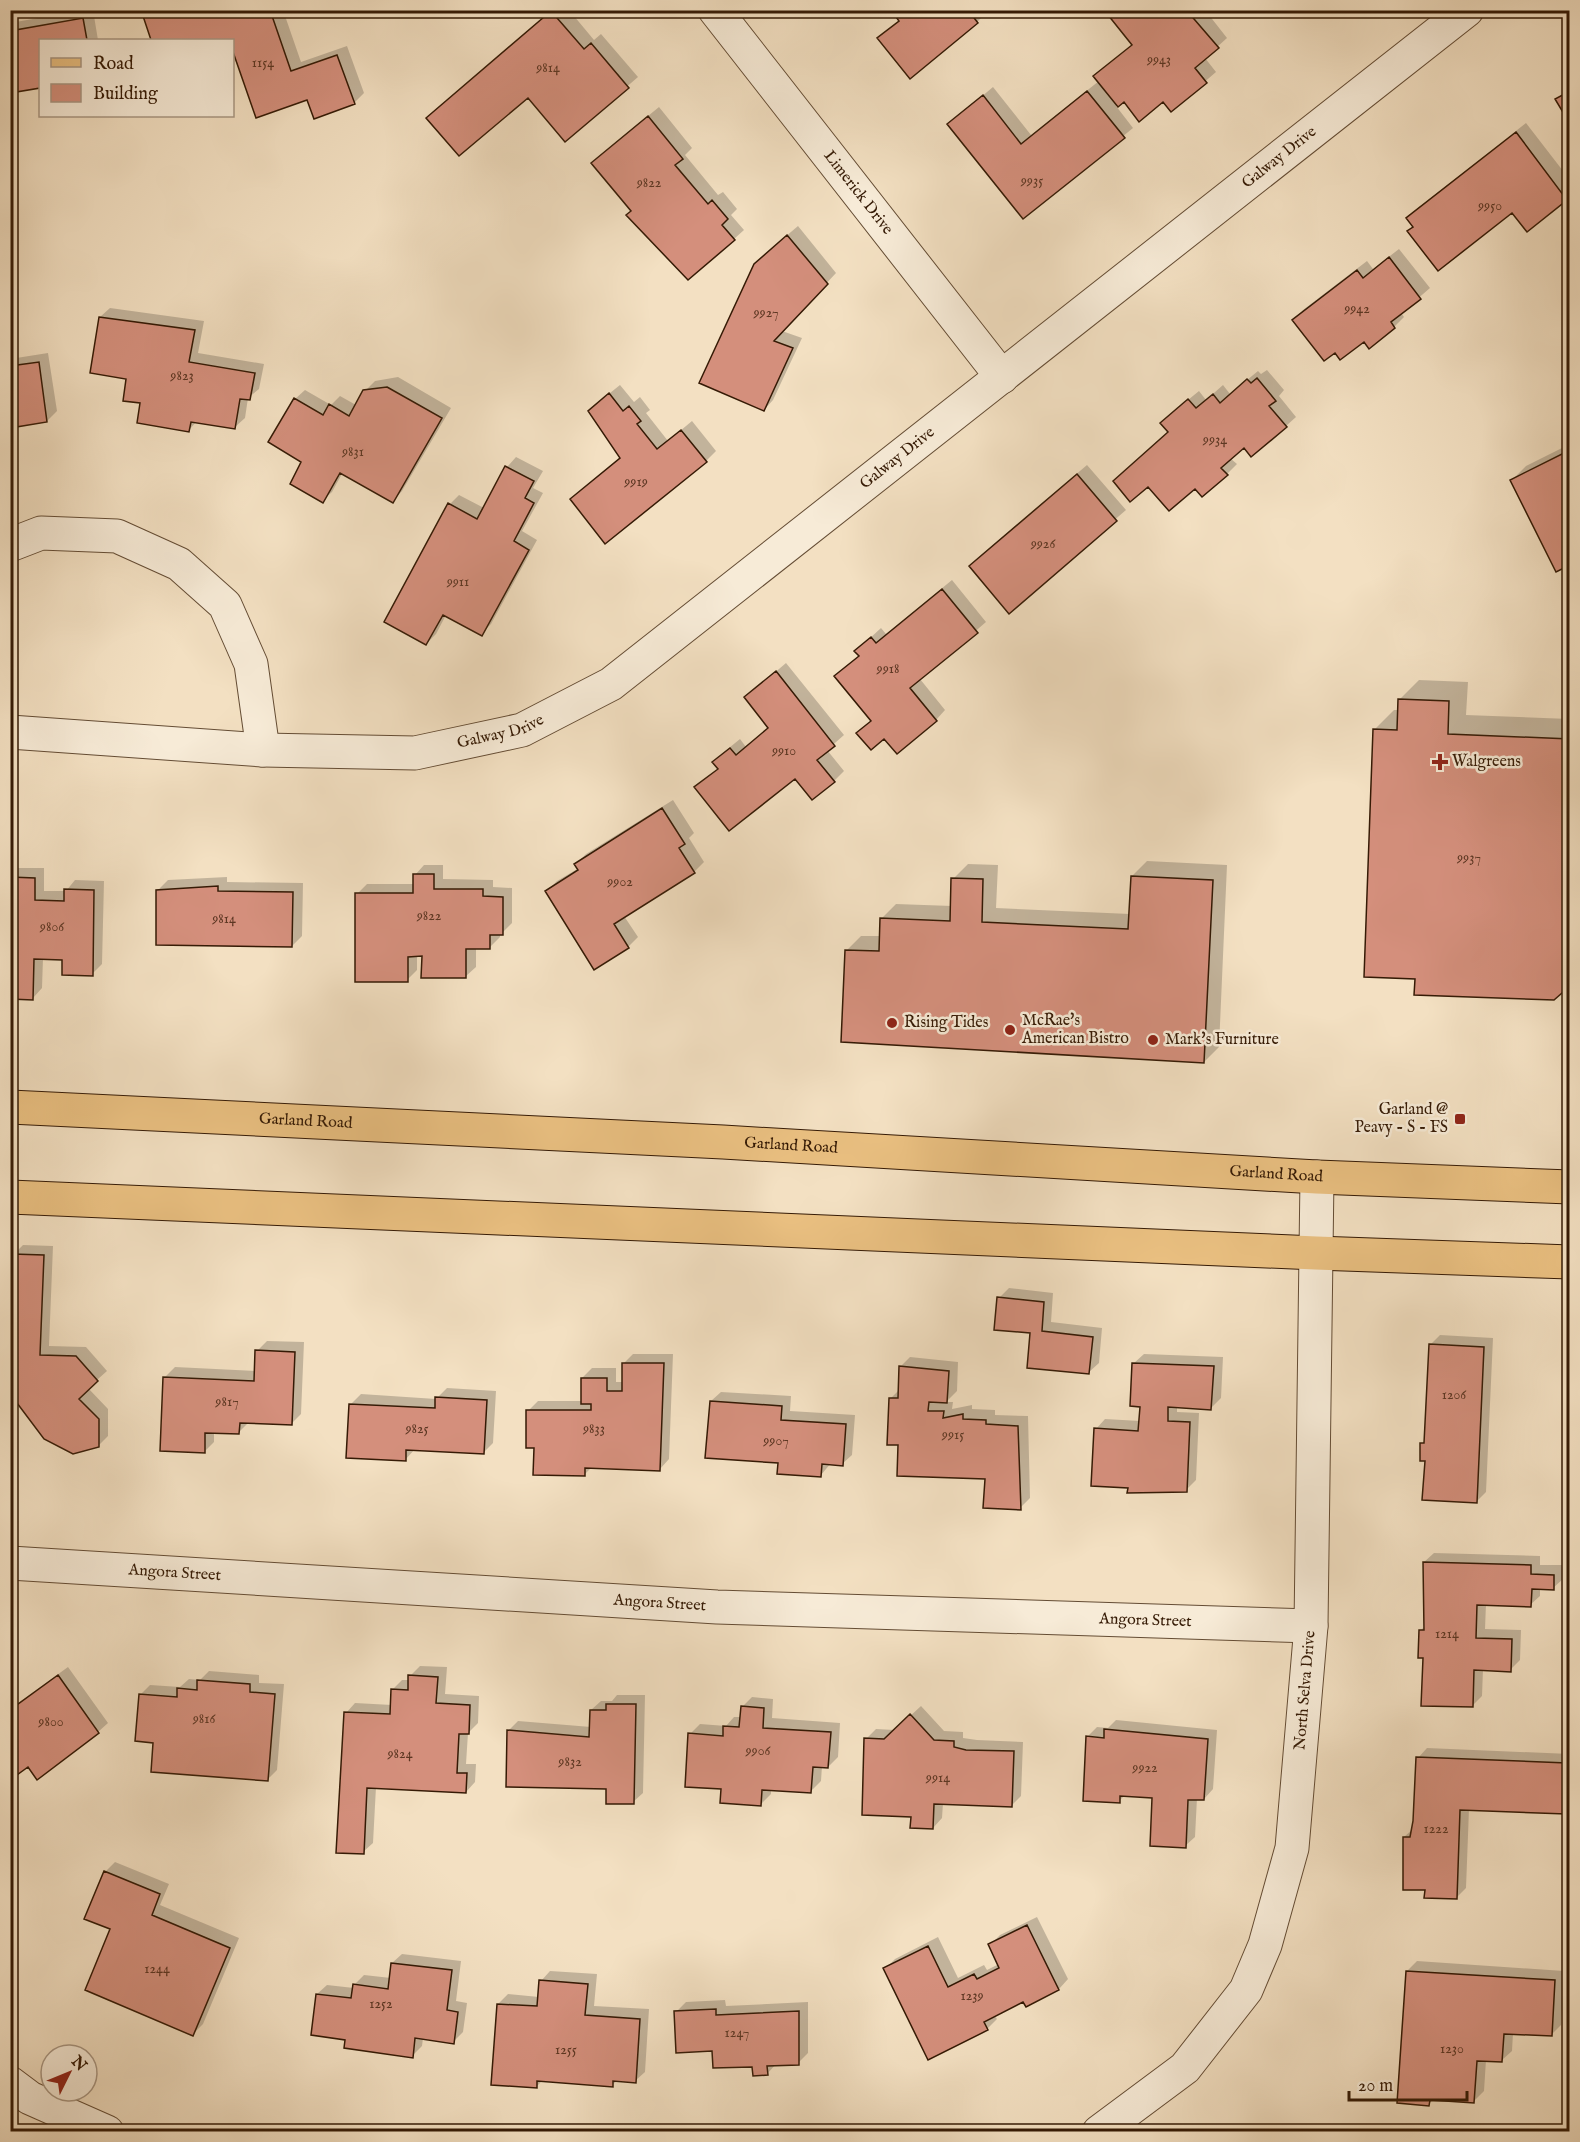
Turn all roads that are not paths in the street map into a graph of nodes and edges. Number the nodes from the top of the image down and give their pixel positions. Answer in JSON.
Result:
{"nodes":[{"id":1,"x":715,"y":10,"type":"edge"},
{"id":2,"x":1467,"y":10,"type":"edge"},
{"id":3,"x":1002,"y":377,"type":"junction"},
{"id":4,"x":10,"y":545,"type":"edge"},
{"id":5,"x":10,"y":732,"type":"edge"},
{"id":6,"x":263,"y":750,"type":"junction"},
{"id":7,"x":10,"y":1107,"type":"edge"},
{"id":8,"x":1317,"y":1177,"type":"junction"},
{"id":9,"x":1569,"y":1187,"type":"edge"},
{"id":10,"x":10,"y":1197,"type":"edge"},
{"id":11,"x":1316,"y":1253,"type":"junction"},
{"id":12,"x":1569,"y":1262,"type":"edge"},
{"id":13,"x":10,"y":1563,"type":"edge"},
{"id":14,"x":1311,"y":1626,"type":"junction"},
{"id":15,"x":10,"y":2083,"type":"edge"},
{"id":16,"x":107,"y":2132,"type":"edge"},
{"id":17,"x":1099,"y":2132,"type":"edge"}],
"edges":[{"from":1,"to":3,"type":"street","name":"Limerick Drive"},
{"from":2,"to":3,"type":"street","name":"Galway Drive"},
{"from":3,"to":6,"type":"street","name":"Galway Drive"},
{"from":4,"to":6,"type":"street"},
{"from":5,"to":6,"type":"street","name":"Galway Drive"},
{"from":7,"to":8,"type":"main road","name":"Garland Road"},
{"from":8,"to":9,"type":"main road","name":"Garland Road"},
{"from":8,"to":11,"type":"street","name":"North Selva Drive"},
{"from":10,"to":11,"type":"main road"},
{"from":11,"to":12,"type":"main road"},
{"from":11,"to":14,"type":"street","name":"North Selva Drive"},
{"from":13,"to":14,"type":"street","name":"Angora Street"},
{"from":14,"to":17,"type":"street","name":"North Selva Drive"},
{"from":15,"to":16,"type":"street"}]}
